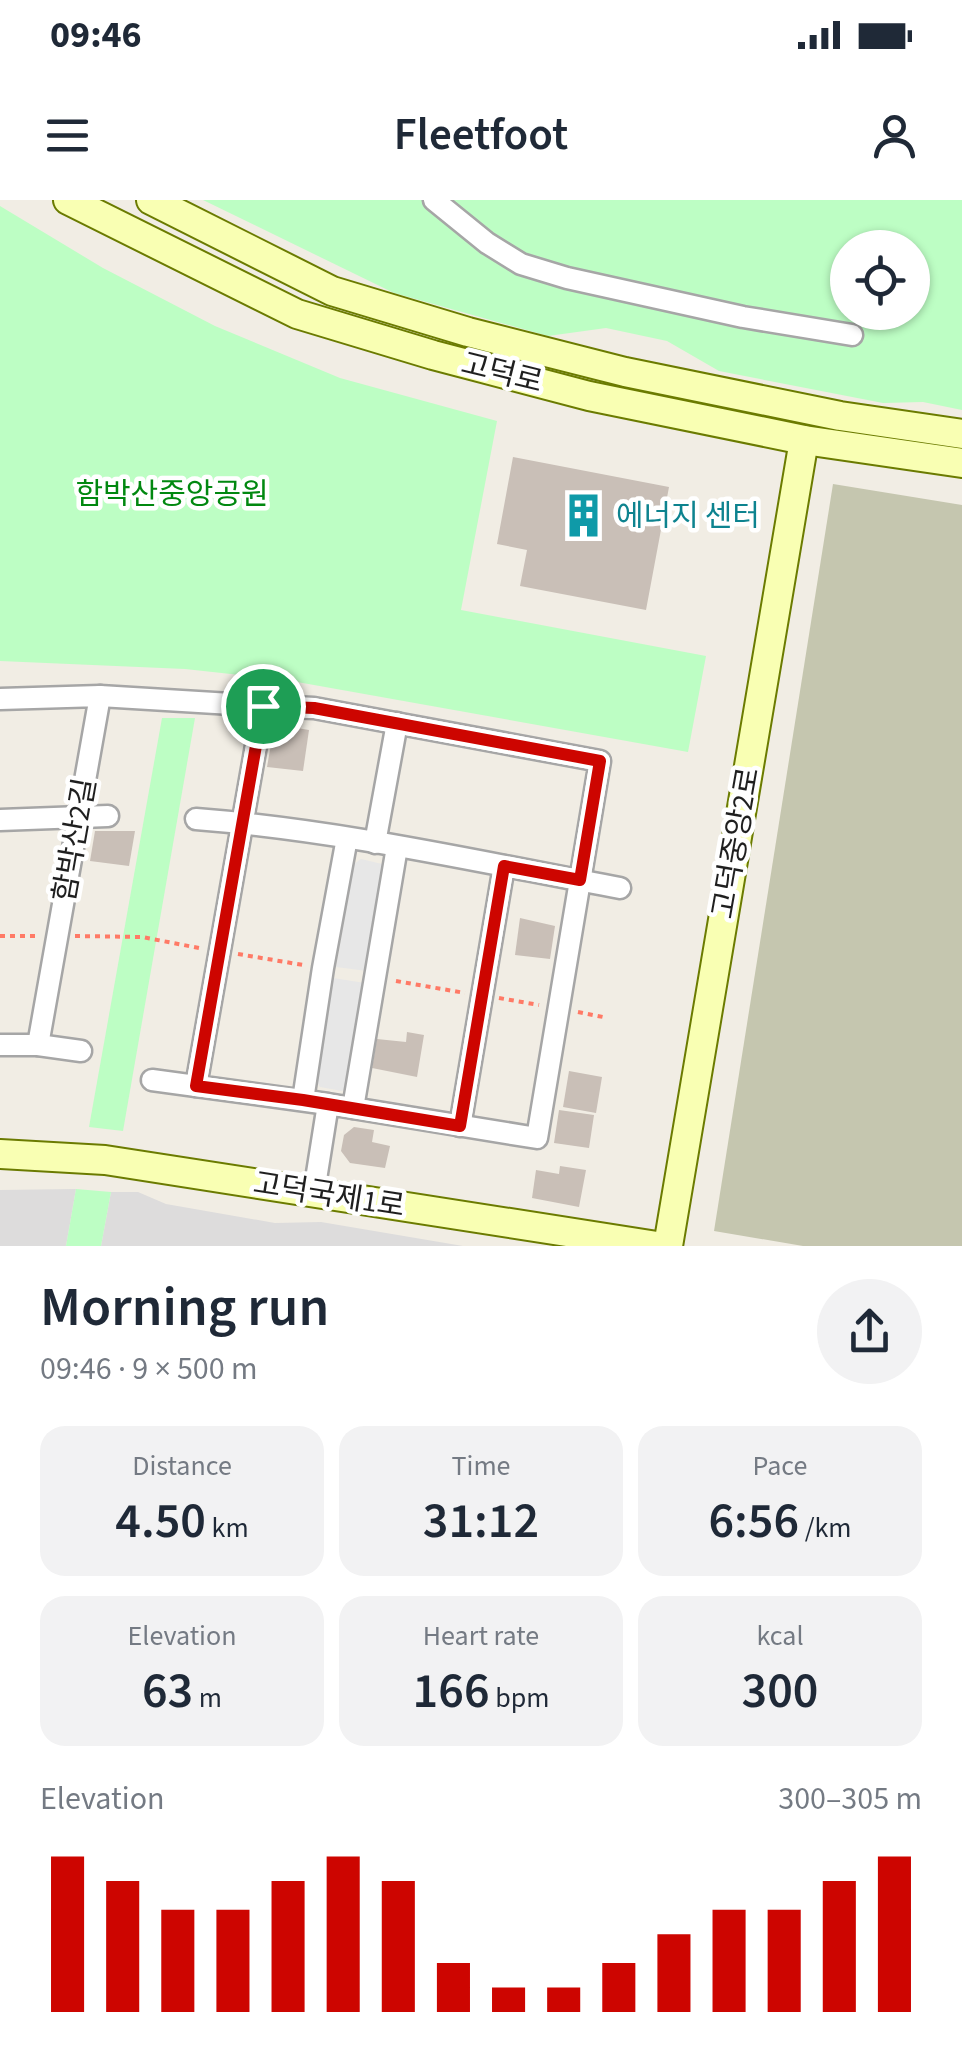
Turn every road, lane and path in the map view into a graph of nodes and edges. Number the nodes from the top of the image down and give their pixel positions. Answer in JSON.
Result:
{"nodes":[{"id":1,"x":68,"y":200,"type":"edge"},
{"id":2,"x":151,"y":200,"type":"edge"},
{"id":3,"x":434,"y":200,"type":"edge"},
{"id":4,"x":852,"y":335,"type":"dead end"},
{"id":5,"x":962,"y":434,"type":"edge"},
{"id":6,"x":804,"y":440,"type":"junction"},
{"id":7,"x":962,"y":463,"type":"edge"},
{"id":8,"x":100,"y":696,"type":"junction"},
{"id":9,"x":0,"y":699,"type":"edge"},
{"id":10,"x":263,"y":706,"type":"junction"},
{"id":11,"x":397,"y":723,"type":"junction"},
{"id":12,"x":108,"y":816,"type":"dead end"},
{"id":13,"x":79,"y":817,"type":"junction"},
{"id":14,"x":196,"y":819,"type":"dead end"},
{"id":15,"x":0,"y":820,"type":"edge"},
{"id":16,"x":242,"y":823,"type":"junction"},
{"id":17,"x":347,"y":838,"type":"junction"},
{"id":18,"x":375,"y":843,"type":"junction"},
{"id":19,"x":398,"y":846,"type":"junction"},
{"id":20,"x":504,"y":866,"type":"junction"},
{"id":21,"x":580,"y":880,"type":"junction"},
{"id":22,"x":620,"y":888,"type":"dead end"},
{"id":23,"x":0,"y":1045,"type":"edge"},
{"id":24,"x":38,"y":1045,"type":"junction"},
{"id":25,"x":81,"y":1051,"type":"dead end"},
{"id":26,"x":152,"y":1080,"type":"dead end"},
{"id":27,"x":196,"y":1086,"type":"junction"},
{"id":28,"x":303,"y":1100,"type":"junction"},
{"id":29,"x":328,"y":1104,"type":"junction"},
{"id":30,"x":353,"y":1108,"type":"junction"},
{"id":31,"x":460,"y":1126,"type":"junction"},
{"id":32,"x":0,"y":1154,"type":"edge"},
{"id":33,"x":314,"y":1192,"type":"junction"},
{"id":34,"x":657,"y":1246,"type":"edge"},
{"id":35,"x":668,"y":1246,"type":"edge"}],
"edges":[{"from":1,"to":6,"type":"street","name":"고덕로"},
{"from":2,"to":5,"type":"street","name":"고덕로"},
{"from":3,"to":4,"type":"street"},
{"from":6,"to":7,"type":"street","name":"고덕로"},
{"from":6,"to":35,"type":"street","name":"고덕중앙2로"},
{"from":8,"to":9,"type":"street"},
{"from":8,"to":10,"type":"street"},
{"from":8,"to":13,"type":"street","name":"함박산2길"},
{"from":10,"to":11,"type":"street"},
{"from":10,"to":16,"type":"street"},
{"from":11,"to":18,"type":"street"},
{"from":11,"to":21,"type":"street"},
{"from":12,"to":13,"type":"street"},
{"from":13,"to":15,"type":"street"},
{"from":13,"to":24,"type":"street","name":"함박산2길"},
{"from":14,"to":16,"type":"street"},
{"from":16,"to":17,"type":"street"},
{"from":16,"to":27,"type":"street"},
{"from":17,"to":18,"type":"street"},
{"from":17,"to":28,"type":"street"},
{"from":18,"to":19,"type":"street"},
{"from":19,"to":20,"type":"street"},
{"from":19,"to":30,"type":"street"},
{"from":20,"to":21,"type":"street"},
{"from":20,"to":31,"type":"street"},
{"from":21,"to":22,"type":"street"},
{"from":21,"to":31,"type":"street"},
{"from":23,"to":24,"type":"street"},
{"from":24,"to":25,"type":"street"},
{"from":26,"to":27,"type":"street"},
{"from":27,"to":28,"type":"street"},
{"from":28,"to":29,"type":"street"},
{"from":29,"to":30,"type":"street"},
{"from":29,"to":33,"type":"street"},
{"from":30,"to":31,"type":"street"},
{"from":32,"to":33,"type":"street","name":"고덕국제1로"},
{"from":33,"to":34,"type":"street","name":"고덕국제1로"}]}
